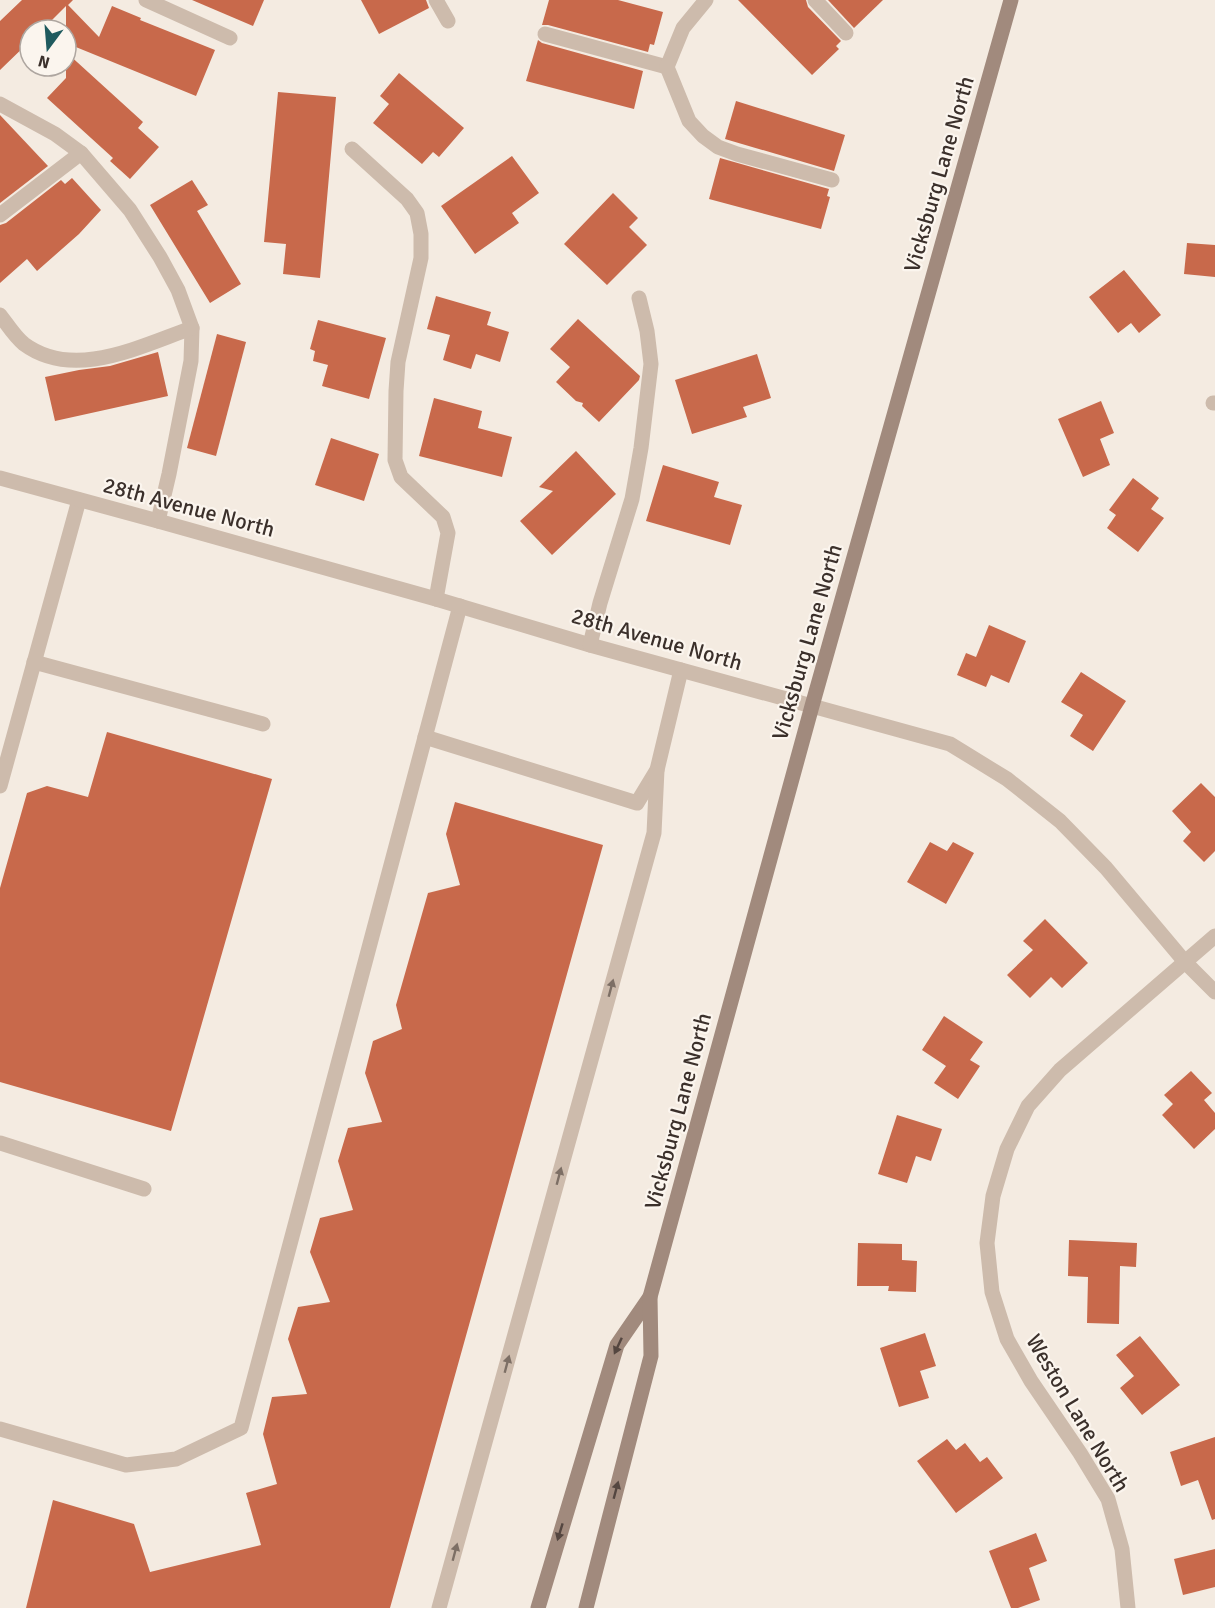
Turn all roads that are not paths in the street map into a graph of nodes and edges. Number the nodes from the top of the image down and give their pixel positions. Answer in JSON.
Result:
{"nodes":[{"id":1,"x":146,"y":0,"type":"edge"},
{"id":2,"x":436,"y":0,"type":"edge"},
{"id":3,"x":706,"y":0,"type":"edge"},
{"id":4,"x":815,"y":0,"type":"edge"},
{"id":5,"x":1011,"y":0,"type":"edge"},
{"id":6,"x":447,"y":21,"type":"dead end"},
{"id":7,"x":846,"y":33,"type":"dead end"},
{"id":8,"x":545,"y":34,"type":"dead end"},
{"id":9,"x":230,"y":38,"type":"dead end"},
{"id":10,"x":667,"y":67,"type":"junction"},
{"id":11,"x":0,"y":104,"type":"edge"},
{"id":12,"x":352,"y":149,"type":"dead end"},
{"id":13,"x":81,"y":153,"type":"junction"},
{"id":14,"x":832,"y":180,"type":"dead end"},
{"id":15,"x":0,"y":215,"type":"edge"},
{"id":16,"x":639,"y":298,"type":"dead end"},
{"id":17,"x":0,"y":315,"type":"edge"},
{"id":18,"x":192,"y":328,"type":"junction"},
{"id":19,"x":0,"y":478,"type":"edge"},
{"id":20,"x":79,"y":500,"type":"junction"},
{"id":21,"x":158,"y":521,"type":"junction"},
{"id":22,"x":436,"y":599,"type":"junction"},
{"id":23,"x":460,"y":606,"type":"junction"},
{"id":24,"x":590,"y":645,"type":"junction"},
{"id":25,"x":34,"y":662,"type":"junction"},
{"id":26,"x":681,"y":670,"type":"junction"},
{"id":27,"x":812,"y":706,"type":"junction"},
{"id":28,"x":263,"y":724,"type":"dead end"},
{"id":29,"x":425,"y":737,"type":"junction"},
{"id":30,"x":657,"y":770,"type":"junction"},
{"id":31,"x":0,"y":786,"type":"edge"},
{"id":32,"x":1215,"y":936,"type":"edge"},
{"id":33,"x":1185,"y":962,"type":"junction"},
{"id":34,"x":1215,"y":992,"type":"edge"},
{"id":35,"x":0,"y":1143,"type":"edge"},
{"id":36,"x":144,"y":1189,"type":"dead end"},
{"id":37,"x":650,"y":1297,"type":"junction"},
{"id":38,"x":0,"y":1429,"type":"edge"},
{"id":39,"x":439,"y":1608,"type":"edge"},
{"id":40,"x":537,"y":1608,"type":"edge"},
{"id":41,"x":586,"y":1608,"type":"edge"},
{"id":42,"x":1128,"y":1608,"type":"edge"}],
"edges":[{"from":1,"to":9,"type":"street"},
{"from":2,"to":6,"type":"street"},
{"from":3,"to":10,"type":"street"},
{"from":4,"to":7,"type":"street"},
{"from":5,"to":27,"type":"main road","name":"Vicksburg Lane North"},
{"from":8,"to":10,"type":"street"},
{"from":10,"to":14,"type":"street"},
{"from":11,"to":13,"type":"street"},
{"from":12,"to":22,"type":"street"},
{"from":13,"to":15,"type":"street"},
{"from":13,"to":18,"type":"street"},
{"from":16,"to":24,"type":"street"},
{"from":17,"to":18,"type":"street"},
{"from":18,"to":21,"type":"street"},
{"from":19,"to":20,"type":"street","name":"28th Avenue North"},
{"from":20,"to":21,"type":"street","name":"28th Avenue North"},
{"from":20,"to":25,"type":"street"},
{"from":21,"to":22,"type":"street","name":"28th Avenue North"},
{"from":22,"to":23,"type":"street","name":"28th Avenue North"},
{"from":23,"to":24,"type":"street","name":"28th Avenue North"},
{"from":23,"to":29,"type":"street"},
{"from":24,"to":26,"type":"street","name":"28th Avenue North"},
{"from":25,"to":28,"type":"street"},
{"from":25,"to":31,"type":"street"},
{"from":26,"to":27,"type":"street","name":"28th Avenue North"},
{"from":26,"to":30,"type":"street"},
{"from":27,"to":33,"type":"street","name":"28th Avenue North"},
{"from":27,"to":37,"type":"main road","name":"Vicksburg Lane North"},
{"from":29,"to":30,"type":"street"},
{"from":29,"to":38,"type":"street"},
{"from":39,"to":30,"type":"street","one_way":true},
{"from":32,"to":33,"type":"street","name":"Weston Lane North"},
{"from":33,"to":34,"type":"street","name":"28th Avenue North"},
{"from":33,"to":42,"type":"street","name":"Weston Lane North"},
{"from":35,"to":36,"type":"street"},
{"from":37,"to":40,"type":"main road","name":"Vicksburg Lane North","one_way":true},
{"from":41,"to":37,"type":"main road","name":"Vicksburg Lane North","one_way":true}]}
